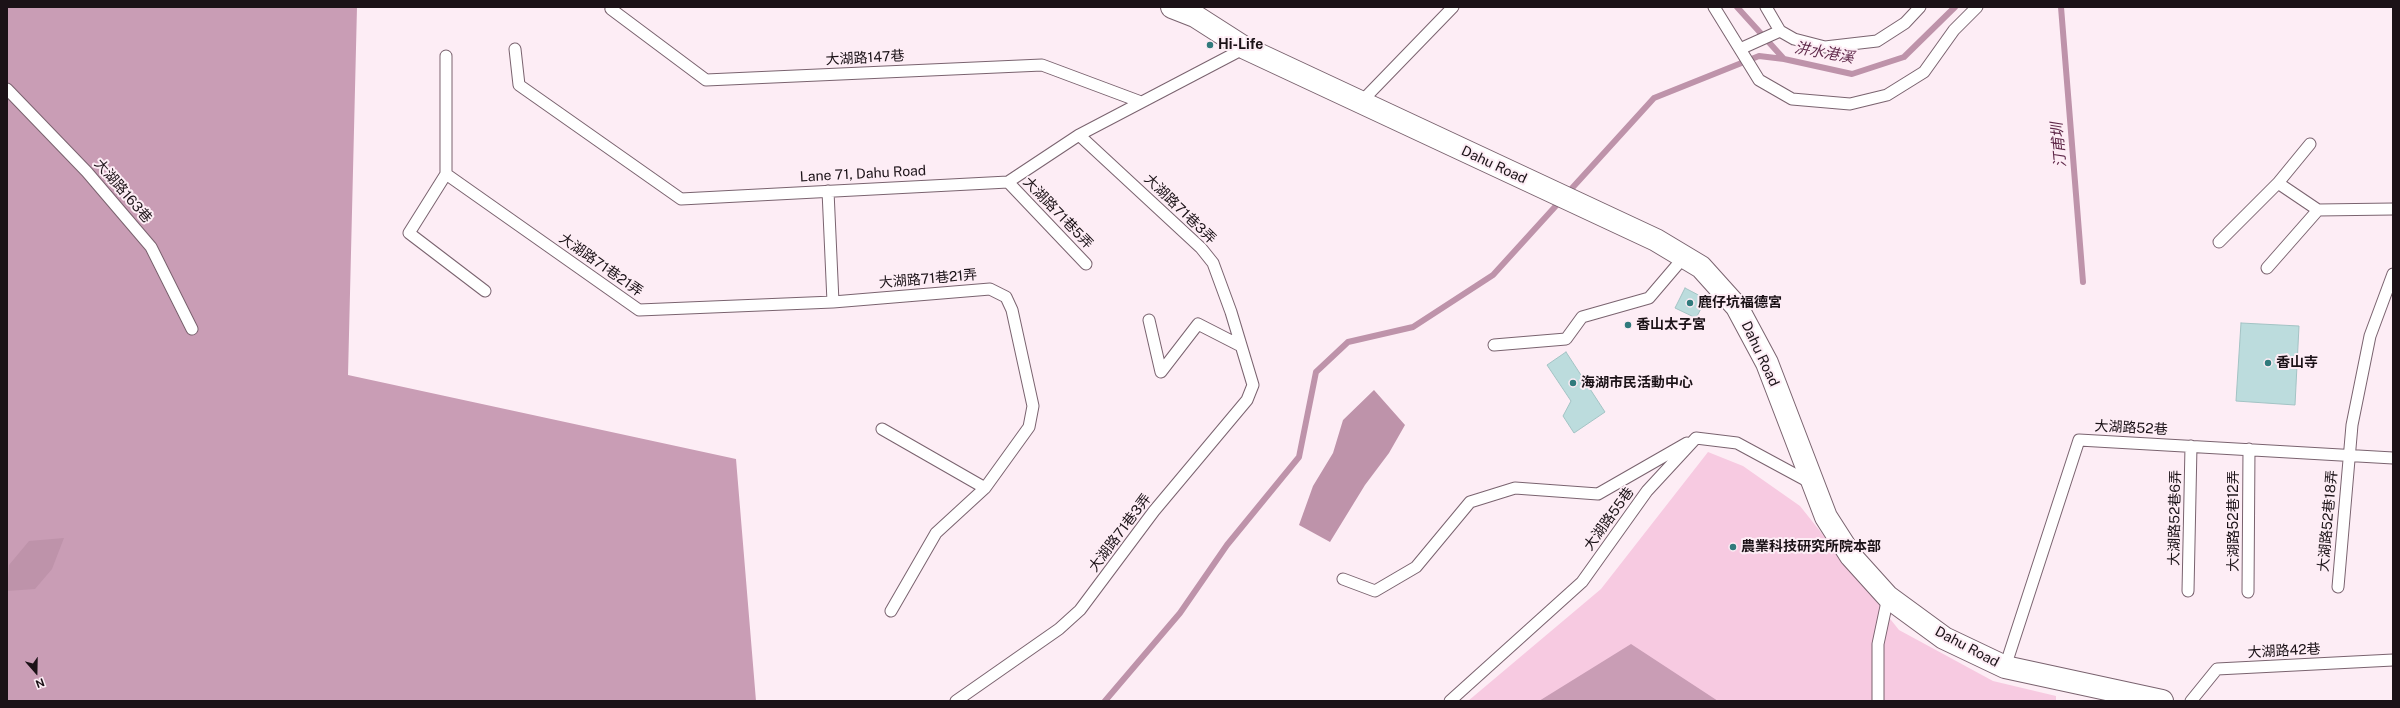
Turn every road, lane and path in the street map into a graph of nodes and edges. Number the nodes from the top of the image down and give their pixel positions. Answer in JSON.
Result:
{"nodes":[{"id":1,"x":612,"y":7,"type":"edge"},
{"id":2,"x":1172,"y":7,"type":"edge"},
{"id":3,"x":1453,"y":7,"type":"edge"},
{"id":4,"x":1714,"y":7,"type":"edge"},
{"id":5,"x":1766,"y":7,"type":"edge"},
{"id":6,"x":1920,"y":7,"type":"edge"},
{"id":7,"x":1977,"y":7,"type":"edge"},
{"id":8,"x":1780,"y":31,"type":"junction"},
{"id":9,"x":1245,"y":48,"type":"junction"},
{"id":10,"x":516,"y":49,"type":"dead end"},
{"id":11,"x":1740,"y":49,"type":"junction"},
{"id":12,"x":446,"y":56,"type":"dead end"},
{"id":13,"x":7,"y":89,"type":"edge"},
{"id":14,"x":1141,"y":102,"type":"junction"},
{"id":15,"x":1360,"y":103,"type":"junction"},
{"id":16,"x":1079,"y":135,"type":"junction"},
{"id":17,"x":2310,"y":144,"type":"dead end"},
{"id":18,"x":446,"y":174,"type":"junction"},
{"id":19,"x":1008,"y":182,"type":"junction"},
{"id":20,"x":2278,"y":183,"type":"junction"},
{"id":21,"x":828,"y":191,"type":"junction"},
{"id":22,"x":2393,"y":209,"type":"edge"},
{"id":23,"x":2318,"y":210,"type":"junction"},
{"id":24,"x":2219,"y":242,"type":"dead end"},
{"id":25,"x":1684,"y":258,"type":"junction"},
{"id":26,"x":1086,"y":264,"type":"dead end"},
{"id":27,"x":2267,"y":268,"type":"dead end"},
{"id":28,"x":2393,"y":274,"type":"edge"},
{"id":29,"x":485,"y":291,"type":"dead end"},
{"id":30,"x":833,"y":302,"type":"junction"},
{"id":31,"x":1149,"y":320,"type":"dead end"},
{"id":32,"x":192,"y":329,"type":"dead end"},
{"id":33,"x":1494,"y":345,"type":"dead end"},
{"id":34,"x":1241,"y":346,"type":"junction"},
{"id":35,"x":882,"y":429,"type":"dead end"},
{"id":36,"x":1696,"y":438,"type":"junction"},
{"id":37,"x":2192,"y":446,"type":"junction"},
{"id":38,"x":2249,"y":450,"type":"junction"},
{"id":39,"x":2348,"y":456,"type":"junction"},
{"id":40,"x":2393,"y":458,"type":"edge"},
{"id":41,"x":1814,"y":484,"type":"junction"},
{"id":42,"x":985,"y":488,"type":"junction"},
{"id":43,"x":1343,"y":579,"type":"dead end"},
{"id":44,"x":2338,"y":587,"type":"dead end"},
{"id":45,"x":2188,"y":591,"type":"dead end"},
{"id":46,"x":2248,"y":592,"type":"dead end"},
{"id":47,"x":1888,"y":597,"type":"junction"},
{"id":48,"x":891,"y":611,"type":"dead end"},
{"id":49,"x":2393,"y":660,"type":"edge"},
{"id":50,"x":2005,"y":667,"type":"junction"},
{"id":51,"x":956,"y":701,"type":"edge"},
{"id":52,"x":1450,"y":701,"type":"edge"},
{"id":53,"x":1878,"y":701,"type":"edge"},
{"id":54,"x":2162,"y":701,"type":"edge"},
{"id":55,"x":2191,"y":701,"type":"edge"}],
"edges":[{"from":1,"to":14,"type":"lane","name":"大湖路147巷"},
{"from":2,"to":9,"type":"street","name":"Dahu Road"},
{"from":3,"to":15,"type":"lane"},
{"from":4,"to":11,"type":"lane"},
{"from":5,"to":8,"type":"lane"},
{"from":6,"to":8,"type":"lane"},
{"from":7,"to":11,"type":"lane"},
{"from":8,"to":11,"type":"lane"},
{"from":9,"to":14,"type":"lane"},
{"from":9,"to":15,"type":"street","name":"Dahu Road"},
{"from":10,"to":21,"type":"lane","name":"Lane 71, Dahu Road"},
{"from":12,"to":18,"type":"lane"},
{"from":13,"to":32,"type":"lane","name":"大湖路163巷"},
{"from":14,"to":16,"type":"lane"},
{"from":15,"to":25,"type":"street","name":"Dahu Road"},
{"from":16,"to":19,"type":"lane"},
{"from":16,"to":34,"type":"lane","name":"大湖路71巷3弄"},
{"from":17,"to":20,"type":"lane"},
{"from":18,"to":29,"type":"lane"},
{"from":18,"to":30,"type":"lane","name":"大湖路71巷21弄"},
{"from":19,"to":21,"type":"lane","name":"Lane 71, Dahu Road"},
{"from":19,"to":26,"type":"lane","name":"大湖路71巷5弄"},
{"from":20,"to":23,"type":"lane"},
{"from":20,"to":24,"type":"lane"},
{"from":21,"to":30,"type":"lane"},
{"from":22,"to":23,"type":"lane"},
{"from":23,"to":27,"type":"lane"},
{"from":25,"to":33,"type":"lane"},
{"from":25,"to":41,"type":"street","name":"Dahu Road"},
{"from":28,"to":39,"type":"lane"},
{"from":30,"to":42,"type":"lane","name":"大湖路71巷21弄"},
{"from":31,"to":34,"type":"lane"},
{"from":34,"to":51,"type":"lane","name":"大湖路71巷3弄"},
{"from":35,"to":42,"type":"lane"},
{"from":36,"to":41,"type":"lane"},
{"from":36,"to":43,"type":"lane"},
{"from":36,"to":52,"type":"lane","name":"大湖路55巷"},
{"from":37,"to":38,"type":"lane","name":"大湖路52巷"},
{"from":37,"to":45,"type":"lane","name":"大湖路52巷6弄"},
{"from":37,"to":50,"type":"lane","name":"大湖路52巷"},
{"from":38,"to":39,"type":"lane","name":"大湖路52巷"},
{"from":38,"to":46,"type":"lane","name":"大湖路52巷12弄"},
{"from":39,"to":40,"type":"lane","name":"大湖路52巷"},
{"from":39,"to":44,"type":"lane","name":"大湖路52巷18弄"},
{"from":41,"to":47,"type":"street","name":"Dahu Road"},
{"from":42,"to":48,"type":"lane","name":"大湖路71巷21弄"},
{"from":47,"to":50,"type":"street","name":"Dahu Road"},
{"from":47,"to":53,"type":"lane"},
{"from":49,"to":55,"type":"lane","name":"大湖路42巷"},
{"from":50,"to":54,"type":"street","name":"Dahu Road"}]}
